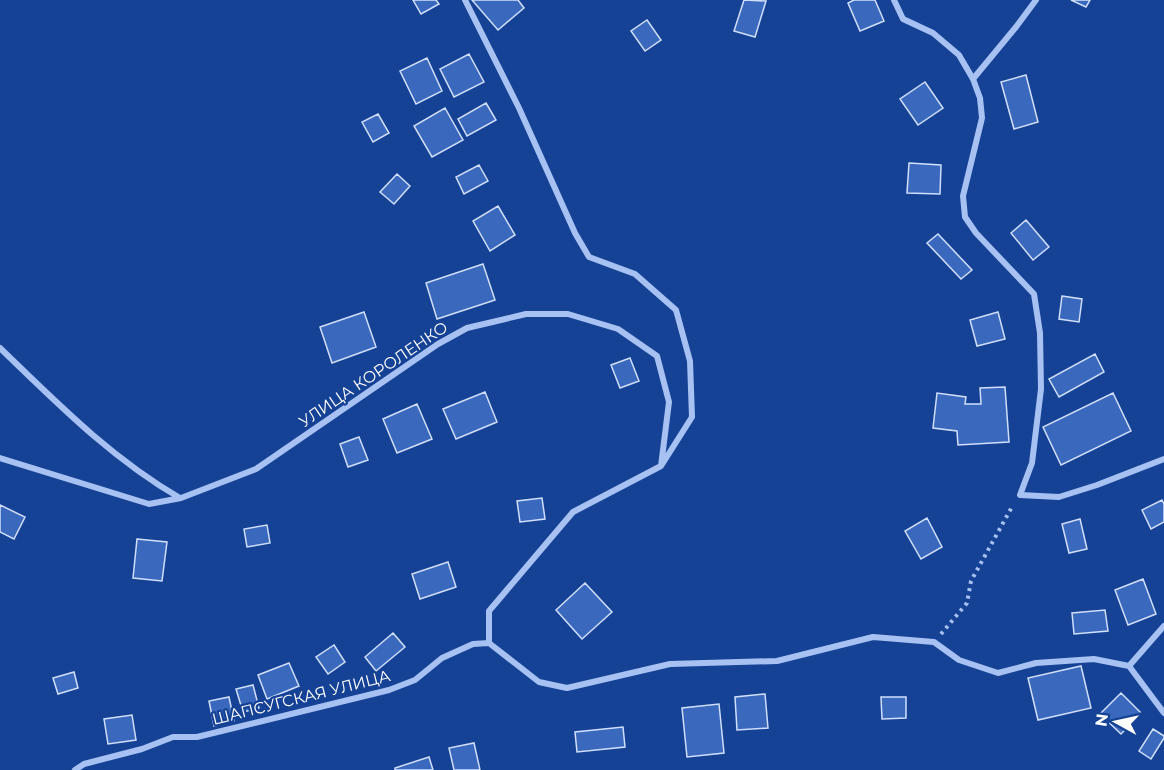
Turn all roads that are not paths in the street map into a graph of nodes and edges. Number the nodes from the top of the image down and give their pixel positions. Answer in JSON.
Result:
{"nodes":[{"id":1,"x":465,"y":0,"type":"edge"},
{"id":2,"x":894,"y":0,"type":"edge"},
{"id":3,"x":1036,"y":0,"type":"edge"},
{"id":4,"x":973,"y":79,"type":"junction"},
{"id":5,"x":0,"y":348,"type":"edge"},
{"id":6,"x":0,"y":458,"type":"edge"},
{"id":7,"x":1164,"y":459,"type":"edge"},
{"id":8,"x":660,"y":466,"type":"junction"},
{"id":9,"x":181,"y":498,"type":"junction"},
{"id":10,"x":1164,"y":626,"type":"edge"},
{"id":11,"x":489,"y":643,"type":"junction"},
{"id":12,"x":1129,"y":666,"type":"junction"},
{"id":13,"x":1164,"y":713,"type":"edge"},
{"id":14,"x":75,"y":770,"type":"edge"}],
"edges":[{"from":1,"to":8,"type":"street"},
{"from":2,"to":4,"type":"street"},
{"from":3,"to":4,"type":"street"},
{"from":4,"to":7,"type":"street"},
{"from":5,"to":9,"type":"street"},
{"from":6,"to":9,"type":"street","name":"УЛИЦА КОРОЛЕНКО"},
{"from":8,"to":9,"type":"street","name":"УЛИЦА КОРОЛЕНКО"},
{"from":8,"to":11,"type":"street"},
{"from":10,"to":12,"type":"street"},
{"from":11,"to":12,"type":"street"},
{"from":11,"to":14,"type":"street","name":"ШАПСУГСКАЯ УЛИЦА"},
{"from":12,"to":13,"type":"street"}]}
